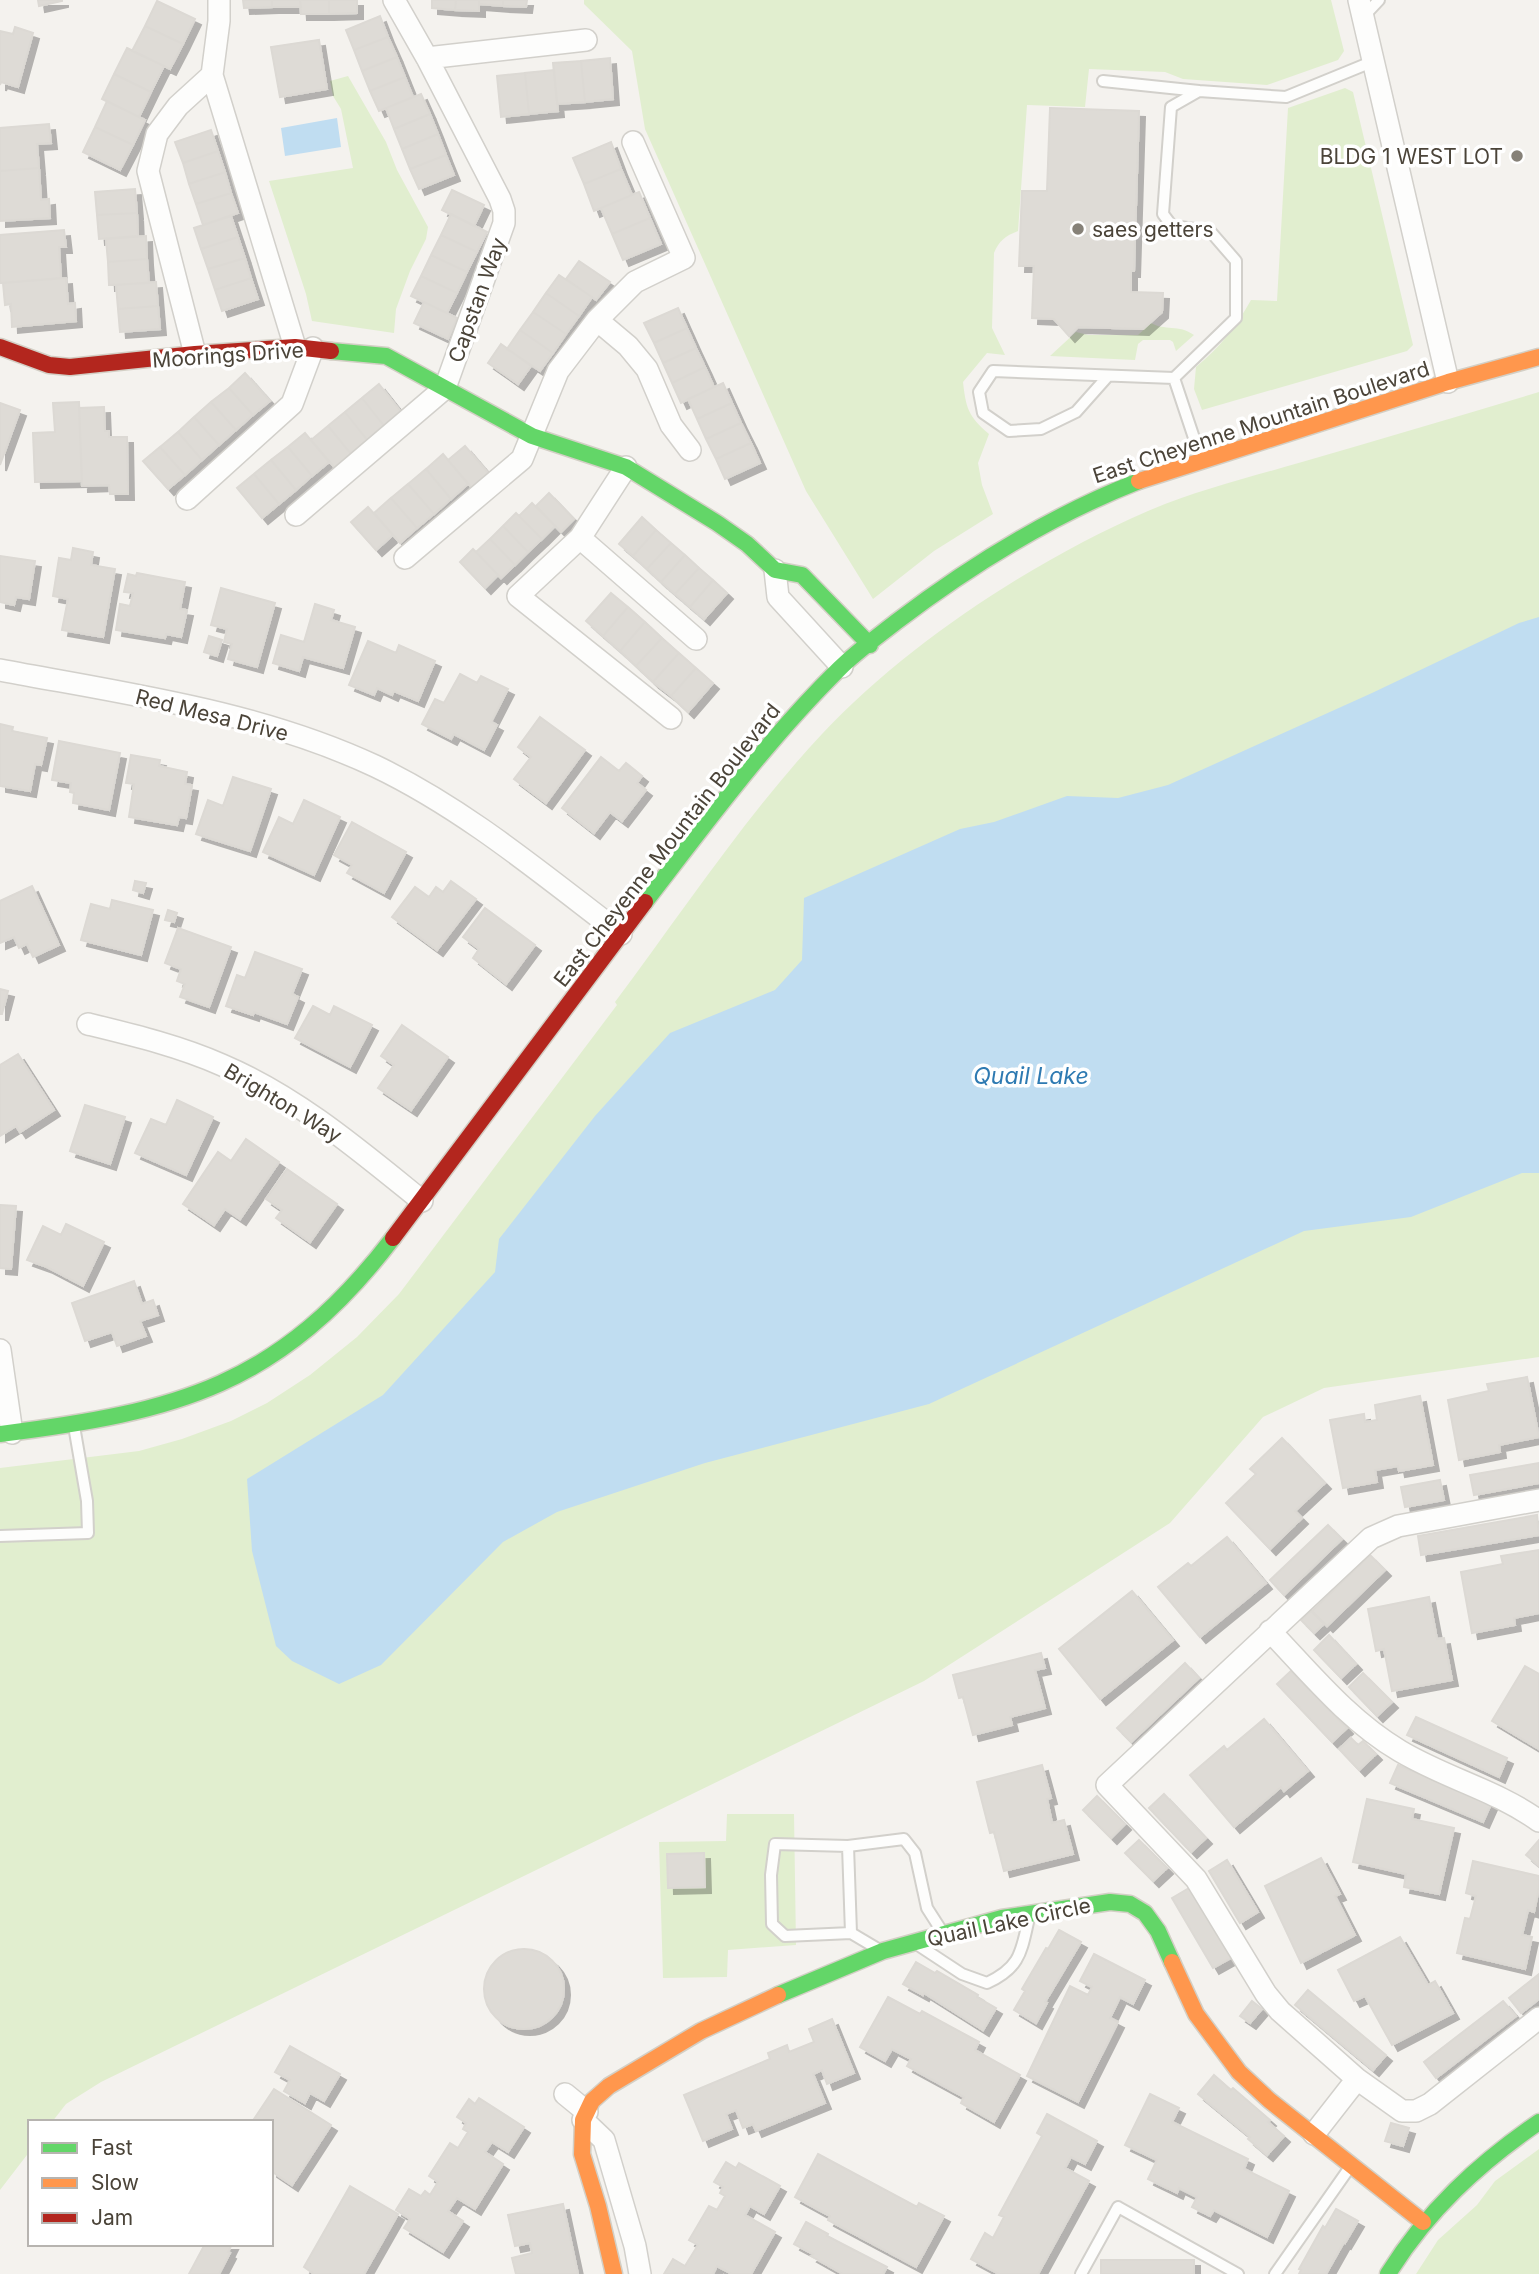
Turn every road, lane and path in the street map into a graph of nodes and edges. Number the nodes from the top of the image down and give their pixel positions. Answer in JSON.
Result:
{"nodes":[{"id":1,"x":219,"y":0,"type":"edge"},
{"id":2,"x":394,"y":0,"type":"edge"},
{"id":3,"x":1379,"y":0,"type":"edge"},
{"id":4,"x":1361,"y":9,"type":"edge"},
{"id":5,"x":586,"y":40,"type":"dead end"},
{"id":6,"x":427,"y":58,"type":"junction"},
{"id":7,"x":1374,"y":61,"type":"junction"},
{"id":8,"x":212,"y":75,"type":"junction"},
{"id":9,"x":1103,"y":81,"type":"dead end"},
{"id":10,"x":1199,"y":91,"type":"junction"},
{"id":11,"x":633,"y":142,"type":"dead end"},
{"id":12,"x":597,"y":320,"type":"junction"},
{"id":13,"x":0,"y":346,"type":"edge"},
{"id":14,"x":304,"y":348,"type":"junction"},
{"id":15,"x":195,"y":354,"type":"junction"},
{"id":16,"x":1539,"y":357,"type":"edge"},
{"id":17,"x":1108,"y":376,"type":"junction"},
{"id":18,"x":1174,"y":378,"type":"junction"},
{"id":19,"x":1448,"y":382,"type":"junction"},
{"id":20,"x":445,"y":388,"type":"junction"},
{"id":21,"x":532,"y":436,"type":"junction"},
{"id":22,"x":690,"y":450,"type":"dead end"},
{"id":23,"x":1201,"y":459,"type":"junction"},
{"id":24,"x":626,"y":467,"type":"junction"},
{"id":25,"x":187,"y":499,"type":"dead end"},
{"id":26,"x":296,"y":514,"type":"dead end"},
{"id":27,"x":580,"y":538,"type":"junction"},
{"id":28,"x":405,"y":558,"type":"dead end"},
{"id":29,"x":775,"y":570,"type":"junction"},
{"id":30,"x":696,"y":639,"type":"dead end"},
{"id":31,"x":870,"y":645,"type":"junction"},
{"id":32,"x":842,"y":667,"type":"junction"},
{"id":33,"x":0,"y":670,"type":"edge"},
{"id":34,"x":671,"y":718,"type":"dead end"},
{"id":35,"x":621,"y":934,"type":"junction"},
{"id":36,"x":88,"y":1024,"type":"dead end"},
{"id":37,"x":422,"y":1201,"type":"junction"},
{"id":38,"x":0,"y":1350,"type":"edge"},
{"id":39,"x":74,"y":1424,"type":"junction"},
{"id":40,"x":6,"y":1433,"type":"edge"},
{"id":41,"x":1539,"y":1500,"type":"edge"},
{"id":42,"x":0,"y":1536,"type":"edge"},
{"id":43,"x":1270,"y":1631,"type":"junction"},
{"id":44,"x":1539,"y":1821,"type":"edge"},
{"id":45,"x":848,"y":1846,"type":"junction"},
{"id":46,"x":1030,"y":1913,"type":"junction"},
{"id":47,"x":851,"y":1933,"type":"junction"},
{"id":48,"x":943,"y":1933,"type":"junction"},
{"id":49,"x":913,"y":1942,"type":"junction"},
{"id":50,"x":883,"y":1951,"type":"junction"},
{"id":51,"x":1539,"y":2018,"type":"edge"},
{"id":52,"x":1357,"y":2079,"type":"junction"},
{"id":53,"x":565,"y":2094,"type":"dead end"},
{"id":54,"x":585,"y":2116,"type":"junction"},
{"id":55,"x":1539,"y":2122,"type":"edge"},
{"id":56,"x":1314,"y":2134,"type":"junction"},
{"id":57,"x":1352,"y":2165,"type":"junction"},
{"id":58,"x":1423,"y":2222,"type":"junction"},
{"id":59,"x":614,"y":2274,"type":"edge"},
{"id":60,"x":640,"y":2274,"type":"edge"},
{"id":61,"x":1081,"y":2274,"type":"edge"},
{"id":62,"x":1238,"y":2274,"type":"edge"},
{"id":63,"x":1275,"y":2274,"type":"edge"},
{"id":64,"x":1388,"y":2274,"type":"edge"}],
"edges":[{"from":1,"to":8,"type":"street"},
{"from":2,"to":6,"type":"street","name":"Capstan Way"},
{"from":3,"to":4,"type":"lane"},
{"from":4,"to":7,"type":"street"},
{"from":5,"to":6,"type":"street"},
{"from":6,"to":20,"type":"street","name":"Capstan Way"},
{"from":7,"to":10,"type":"lane"},
{"from":7,"to":19,"type":"street"},
{"from":8,"to":14,"type":"street"},
{"from":8,"to":15,"type":"street"},
{"from":9,"to":10,"type":"lane"},
{"from":10,"to":18,"type":"lane"},
{"from":11,"to":12,"type":"street"},
{"from":12,"to":21,"type":"street"},
{"from":12,"to":22,"type":"street"},
{"from":13,"to":15,"type":"street","name":"Moorings Drive"},
{"from":14,"to":15,"type":"street","name":"Moorings Drive"},
{"from":14,"to":20,"type":"street","name":"Moorings Drive"},
{"from":14,"to":25,"type":"street"},
{"from":16,"to":19,"type":"street","name":"East Cheyenne Mountain Boulevard"},
{"from":17,"to":17,"type":"lane"},
{"from":17,"to":18,"type":"lane"},
{"from":18,"to":23,"type":"lane"},
{"from":19,"to":23,"type":"street","name":"East Cheyenne Mountain Boulevard"},
{"from":20,"to":21,"type":"street","name":"Moorings Drive"},
{"from":20,"to":26,"type":"street","name":"Capstan Way"},
{"from":21,"to":24,"type":"street","name":"Moorings Drive"},
{"from":21,"to":28,"type":"street"},
{"from":23,"to":31,"type":"street","name":"East Cheyenne Mountain Boulevard"},
{"from":24,"to":27,"type":"street"},
{"from":24,"to":29,"type":"street","name":"Moorings Drive"},
{"from":27,"to":30,"type":"street"},
{"from":27,"to":34,"type":"street"},
{"from":29,"to":31,"type":"street","name":"Moorings Drive"},
{"from":29,"to":32,"type":"street"},
{"from":31,"to":32,"type":"street","name":"East Cheyenne Mountain Boulevard"},
{"from":32,"to":35,"type":"street","name":"East Cheyenne Mountain Boulevard"},
{"from":33,"to":35,"type":"street","name":"Red Mesa Drive"},
{"from":35,"to":37,"type":"street","name":"East Cheyenne Mountain Boulevard"},
{"from":36,"to":37,"type":"street","name":"Brighton Way"},
{"from":37,"to":39,"type":"street","name":"East Cheyenne Mountain Boulevard"},
{"from":38,"to":40,"type":"street"},
{"from":39,"to":40,"type":"street","name":"East Cheyenne Mountain Boulevard"},
{"from":39,"to":42,"type":"lane"},
{"from":41,"to":43,"type":"street"},
{"from":43,"to":44,"type":"street"},
{"from":43,"to":52,"type":"street"},
{"from":45,"to":47,"type":"lane"},
{"from":45,"to":47,"type":"lane"},
{"from":45,"to":48,"type":"lane"},
{"from":46,"to":48,"type":"street","name":"Quail Lake Circle"},
{"from":46,"to":49,"type":"lane"},
{"from":46,"to":56,"type":"street","name":"Quail Lake Circle"},
{"from":47,"to":50,"type":"lane"},
{"from":48,"to":49,"type":"street","name":"Quail Lake Circle"},
{"from":49,"to":50,"type":"street","name":"Quail Lake Circle"},
{"from":50,"to":54,"type":"street","name":"Quail Lake Circle"},
{"from":51,"to":52,"type":"street"},
{"from":52,"to":56,"type":"street"},
{"from":53,"to":54,"type":"street"},
{"from":54,"to":59,"type":"street"},
{"from":54,"to":60,"type":"street"},
{"from":55,"to":58,"type":"street"},
{"from":56,"to":57,"type":"street","name":"Quail Lake Circle"},
{"from":57,"to":58,"type":"street","name":"Quail Lake Circle"},
{"from":57,"to":63,"type":"lane"},
{"from":58,"to":64,"type":"street"},
{"from":61,"to":62,"type":"lane"}]}
